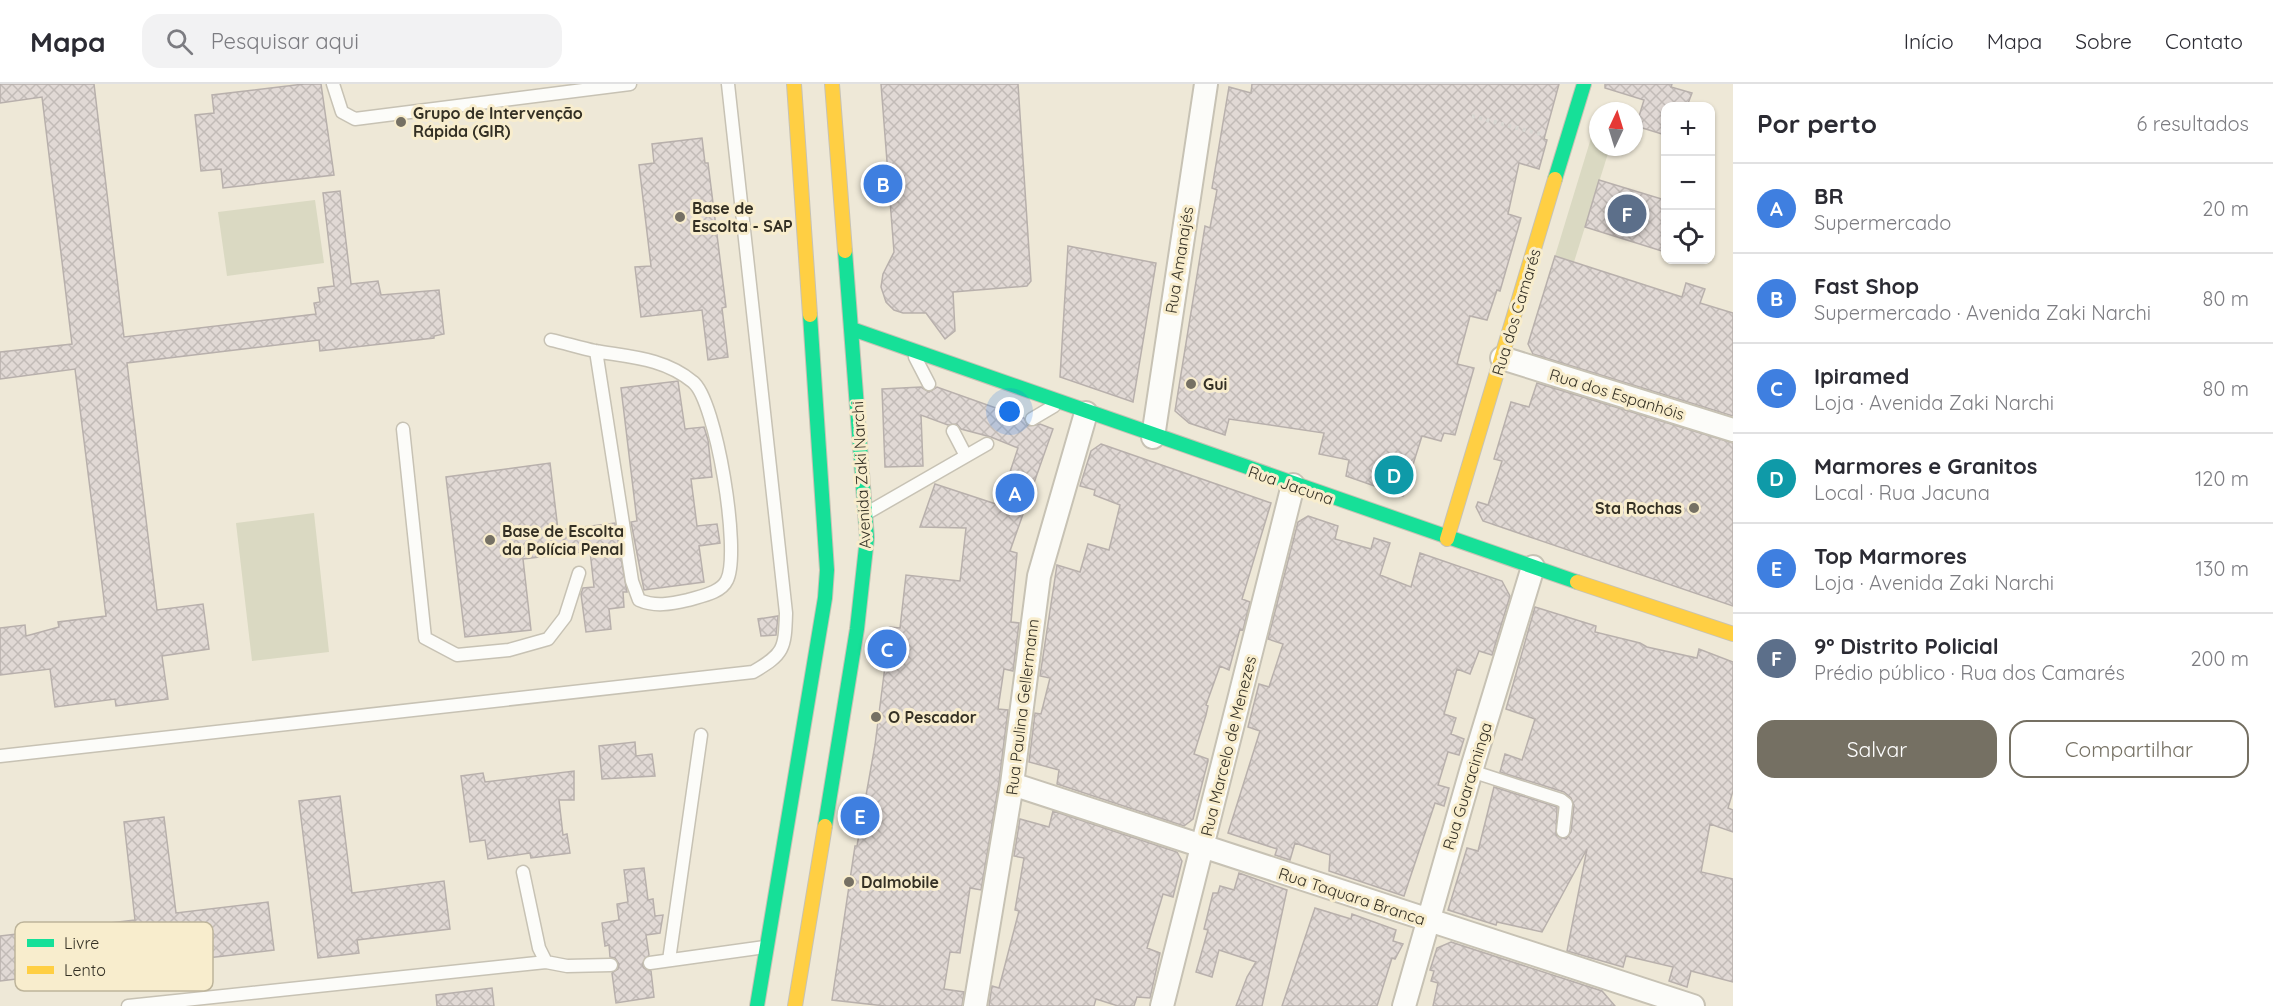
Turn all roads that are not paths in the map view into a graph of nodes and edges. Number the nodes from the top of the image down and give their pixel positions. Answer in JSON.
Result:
{"nodes":[{"id":1,"x":333,"y":84,"type":"edge"},
{"id":2,"x":630,"y":84,"type":"edge"},
{"id":3,"x":728,"y":84,"type":"edge"},
{"id":4,"x":794,"y":84,"type":"edge"},
{"id":5,"x":832,"y":84,"type":"edge"},
{"id":6,"x":1206,"y":84,"type":"edge"},
{"id":7,"x":1584,"y":84,"type":"edge"},
{"id":8,"x":807,"y":286,"type":"junction"},
{"id":9,"x":824,"y":314,"type":"dead end"},
{"id":10,"x":847,"y":327,"type":"junction"},
{"id":11,"x":551,"y":340,"type":"dead end"},
{"id":12,"x":596,"y":351,"type":"junction"},
{"id":13,"x":912,"y":351,"type":"junction"},
{"id":14,"x":1502,"y":358,"type":"junction"},
{"id":15,"x":929,"y":384,"type":"dead end"},
{"id":16,"x":1059,"y":403,"type":"junction"},
{"id":17,"x":1086,"y":413,"type":"junction"},
{"id":18,"x":1032,"y":418,"type":"dead end"},
{"id":19,"x":404,"y":429,"type":"dead end"},
{"id":20,"x":1733,"y":430,"type":"edge"},
{"id":21,"x":953,"y":431,"type":"dead end"},
{"id":22,"x":1153,"y":437,"type":"junction"},
{"id":23,"x":987,"y":444,"type":"dead end"},
{"id":24,"x":966,"y":456,"type":"junction"},
{"id":25,"x":1293,"y":485,"type":"junction"},
{"id":26,"x":866,"y":513,"type":"junction"},
{"id":27,"x":1447,"y":539,"type":"junction"},
{"id":28,"x":1533,"y":567,"type":"junction"},
{"id":29,"x":579,"y":573,"type":"dead end"},
{"id":30,"x":1733,"y":633,"type":"edge"},
{"id":31,"x":701,"y":735,"type":"dead end"},
{"id":32,"x":0,"y":756,"type":"edge"},
{"id":33,"x":1471,"y":771,"type":"junction"},
{"id":34,"x":1012,"y":784,"type":"junction"},
{"id":35,"x":1563,"y":831,"type":"dead end"},
{"id":36,"x":1203,"y":848,"type":"junction"},
{"id":37,"x":523,"y":872,"type":"dead end"},
{"id":38,"x":1427,"y":920,"type":"junction"},
{"id":39,"x":766,"y":947,"type":"junction"},
{"id":40,"x":669,"y":960,"type":"junction"},
{"id":41,"x":546,"y":962,"type":"junction"},
{"id":42,"x":650,"y":963,"type":"dead end"},
{"id":43,"x":611,"y":965,"type":"dead end"},
{"id":44,"x":1634,"y":997,"type":"edge"},
{"id":45,"x":128,"y":1006,"type":"edge"},
{"id":46,"x":757,"y":1006,"type":"edge"},
{"id":47,"x":795,"y":1006,"type":"edge"},
{"id":48,"x":975,"y":1006,"type":"edge"},
{"id":49,"x":1162,"y":1006,"type":"edge"},
{"id":50,"x":1404,"y":1006,"type":"edge"},
{"id":51,"x":1693,"y":1006,"type":"edge"}],
"edges":[{"from":1,"to":2,"type":"lane"},
{"from":3,"to":32,"type":"lane"},
{"from":4,"to":8,"type":"main road"},
{"from":5,"to":10,"type":"main road","name":"Avenida Zaki Narchi"},
{"from":6,"to":22,"type":"street","name":"Rua Amanajés"},
{"from":7,"to":14,"type":"main road","name":"Rua dos Camarés"},
{"from":8,"to":9,"type":"main road"},
{"from":8,"to":39,"type":"main road"},
{"from":10,"to":13,"type":"main road","name":"Rua Jacuna"},
{"from":10,"to":26,"type":"main road","name":"Avenida Zaki Narchi"},
{"from":11,"to":12,"type":"lane"},
{"from":12,"to":12,"type":"lane"},
{"from":13,"to":15,"type":"lane"},
{"from":13,"to":16,"type":"main road","name":"Rua Jacuna"},
{"from":14,"to":20,"type":"street","name":"Rua dos Espanhóis"},
{"from":14,"to":27,"type":"main road","name":"Rua dos Camarés"},
{"from":16,"to":17,"type":"main road","name":"Rua Jacuna"},
{"from":16,"to":18,"type":"lane"},
{"from":17,"to":22,"type":"main road","name":"Rua Jacuna"},
{"from":17,"to":34,"type":"street","name":"Rua Paulina Gellermann"},
{"from":19,"to":29,"type":"lane"},
{"from":21,"to":24,"type":"lane"},
{"from":22,"to":25,"type":"main road","name":"Rua Jacuna"},
{"from":23,"to":24,"type":"lane"},
{"from":24,"to":26,"type":"lane"},
{"from":25,"to":27,"type":"main road","name":"Rua Jacuna"},
{"from":25,"to":36,"type":"street","name":"Rua Marcelo de Menezes"},
{"from":26,"to":47,"type":"main road","name":"Avenida Zaki Narchi"},
{"from":27,"to":28,"type":"main road","name":"Rua Jacuna"},
{"from":28,"to":30,"type":"main road","name":"Rua Jacuna"},
{"from":28,"to":33,"type":"street","name":"Rua Guaracininga"},
{"from":31,"to":40,"type":"lane"},
{"from":33,"to":35,"type":"lane"},
{"from":33,"to":38,"type":"street","name":"Rua Guaracininga"},
{"from":34,"to":36,"type":"street","name":"Rua Taquara Branca"},
{"from":34,"to":48,"type":"street","name":"Rua Paulina Gellermann"},
{"from":36,"to":38,"type":"street","name":"Rua Taquara Branca"},
{"from":36,"to":49,"type":"street","name":"Rua Marcelo de Menezes"},
{"from":37,"to":41,"type":"lane"},
{"from":38,"to":44,"type":"street","name":"Rua Taquara Branca"},
{"from":38,"to":50,"type":"street","name":"Rua Guaracininga"},
{"from":39,"to":40,"type":"lane"},
{"from":39,"to":46,"type":"main road"},
{"from":40,"to":42,"type":"lane"},
{"from":41,"to":43,"type":"lane"},
{"from":41,"to":45,"type":"lane"},
{"from":44,"to":51,"type":"street","name":"Rua Taquara Branca"}]}
